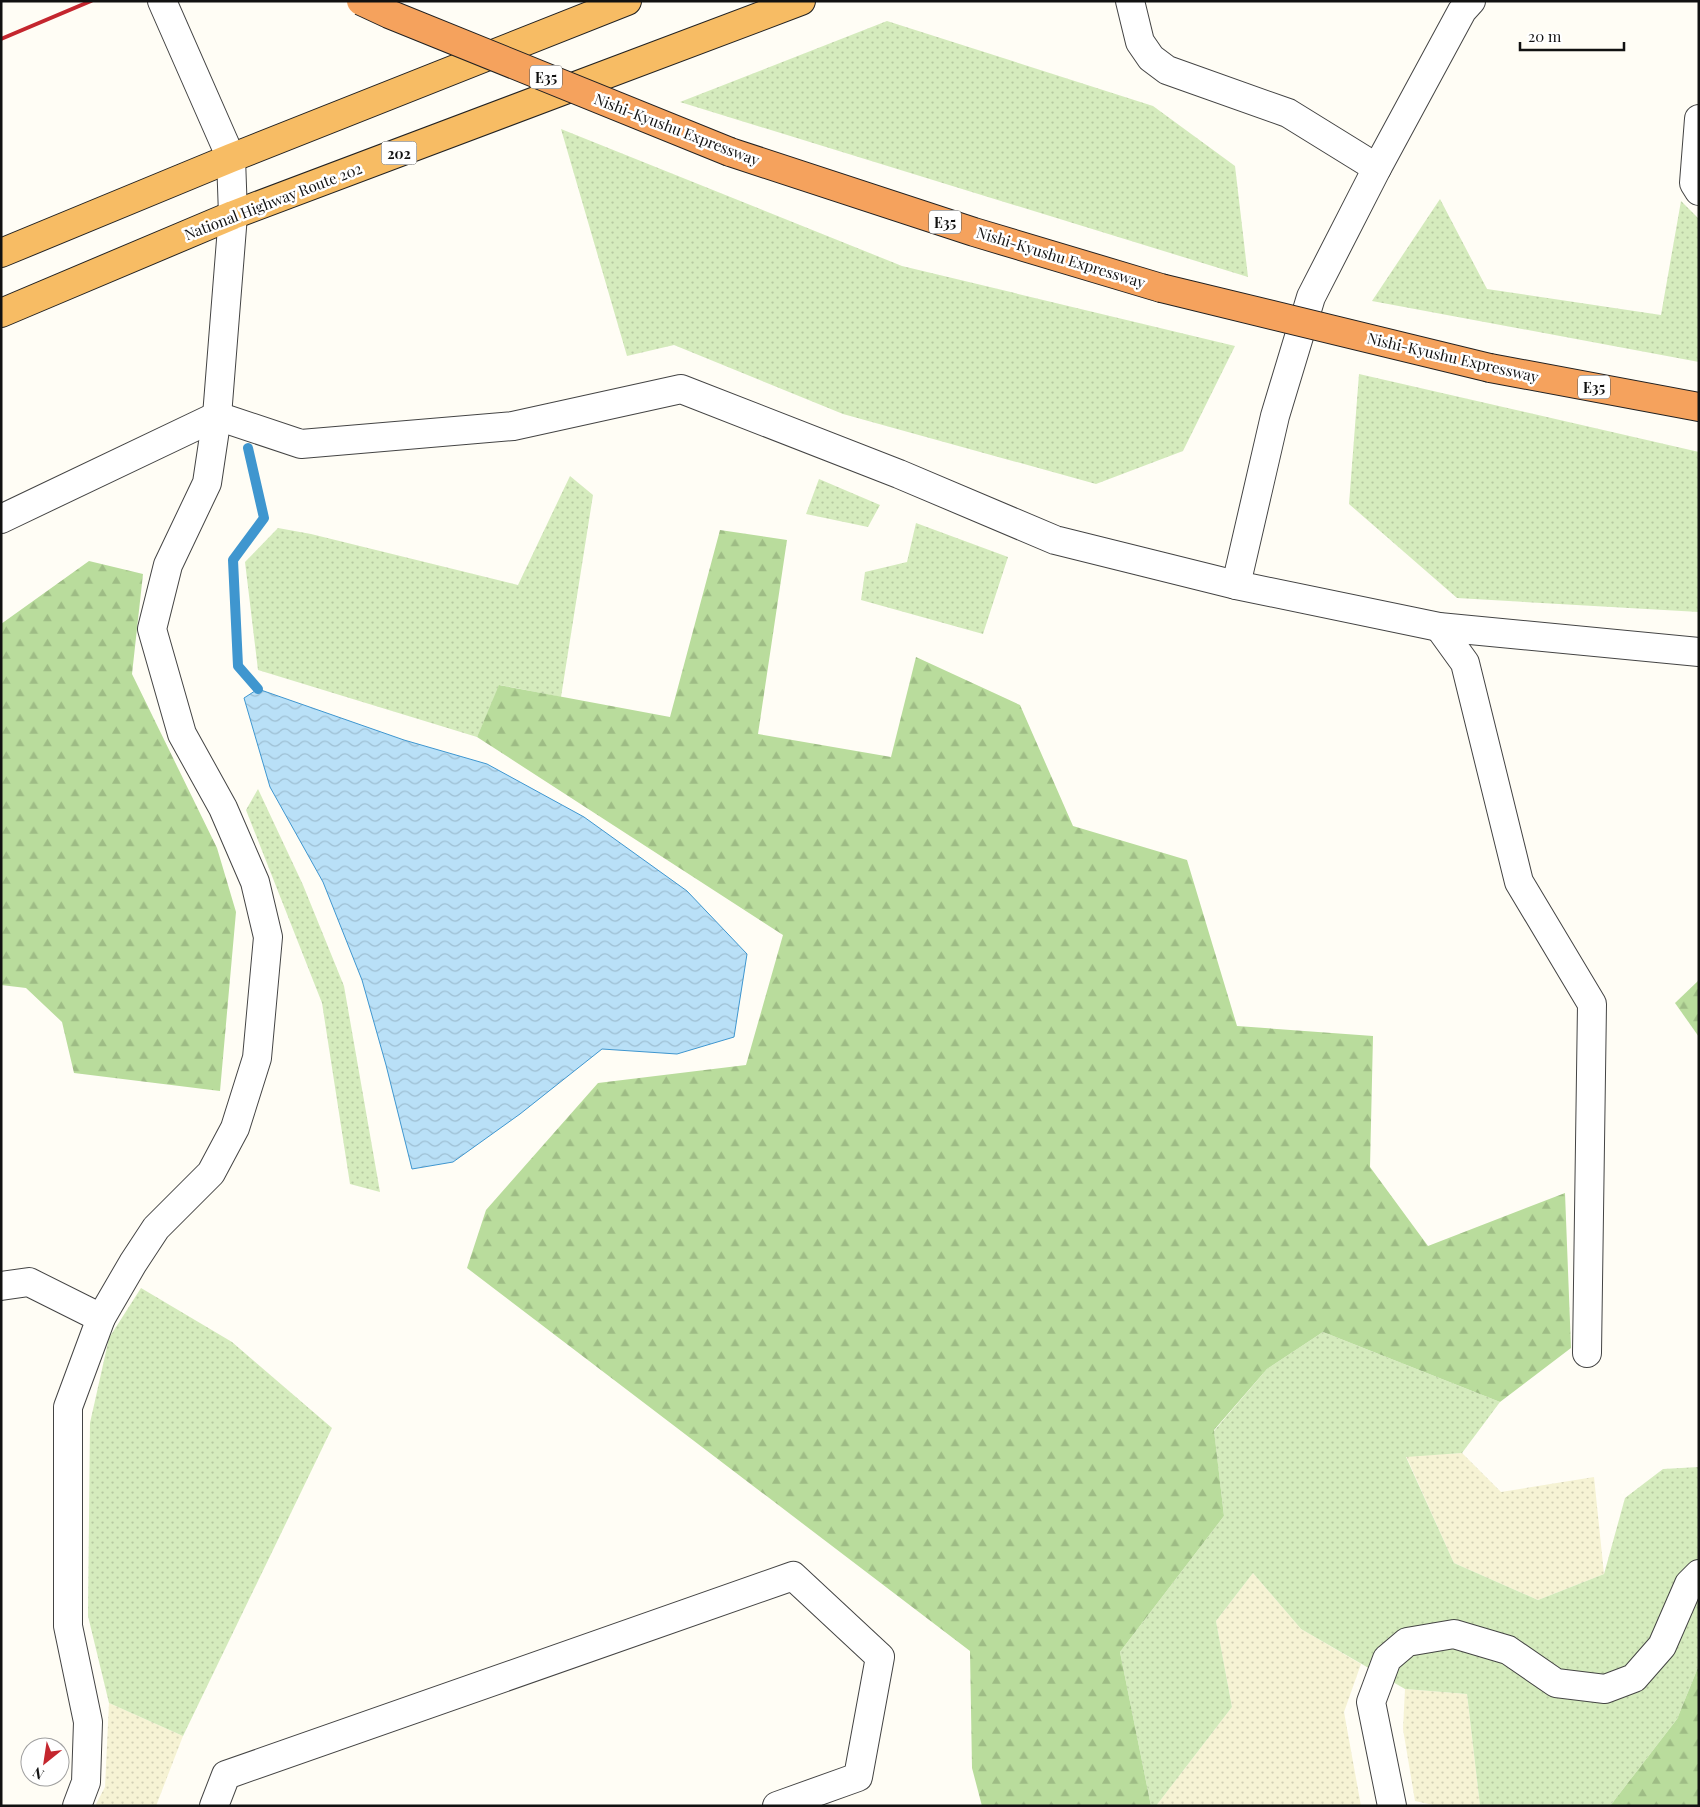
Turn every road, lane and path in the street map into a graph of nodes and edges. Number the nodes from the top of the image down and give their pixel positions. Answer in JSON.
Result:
{"nodes":[{"id":1,"x":162,"y":1,"type":"edge"},
{"id":2,"x":361,"y":1,"type":"edge"},
{"id":3,"x":627,"y":1,"type":"edge"},
{"id":4,"x":801,"y":1,"type":"edge"},
{"id":5,"x":1130,"y":1,"type":"edge"},
{"id":6,"x":1463,"y":5,"type":"edge"},
{"id":7,"x":1699,"y":119,"type":"edge"},
{"id":8,"x":231,"y":158,"type":"junction"},
{"id":9,"x":1377,"y":168,"type":"junction"},
{"id":10,"x":1699,"y":191,"type":"edge"},
{"id":11,"x":233,"y":215,"type":"junction"},
{"id":12,"x":1,"y":253,"type":"edge"},
{"id":13,"x":1,"y":313,"type":"edge"},
{"id":14,"x":1699,"y":407,"type":"edge"},
{"id":15,"x":217,"y":416,"type":"junction"},
{"id":16,"x":1,"y":518,"type":"edge"},
{"id":17,"x":1236,"y":585,"type":"junction"},
{"id":18,"x":1439,"y":627,"type":"junction"},
{"id":19,"x":1699,"y":652,"type":"edge"},
{"id":20,"x":1,"y":1286,"type":"edge"},
{"id":21,"x":101,"y":1318,"type":"junction"},
{"id":22,"x":1587,"y":1353,"type":"dead end"},
{"id":23,"x":1699,"y":1574,"type":"edge"},
{"id":24,"x":77,"y":1806,"type":"edge"},
{"id":25,"x":214,"y":1806,"type":"edge"},
{"id":26,"x":778,"y":1806,"type":"edge"},
{"id":27,"x":1392,"y":1806,"type":"edge"}],
"edges":[{"from":1,"to":8,"type":"street"},
{"from":2,"to":14,"type":"highway","name":"Nishi-Kyushu Expressway","number":"E35","bridge":true},
{"from":3,"to":8,"type":"highway"},
{"from":4,"to":11,"type":"highway","name":"National Highway Route 202","number":"202"},
{"from":5,"to":9,"type":"street"},
{"from":6,"to":9,"type":"street"},
{"from":7,"to":10,"type":"street"},
{"from":8,"to":11,"type":"street"},
{"from":8,"to":12,"type":"highway"},
{"from":9,"to":17,"type":"street"},
{"from":11,"to":13,"type":"highway","name":"National Highway Route 202","number":"202"},
{"from":11,"to":15,"type":"street"},
{"from":15,"to":16,"type":"street"},
{"from":15,"to":17,"type":"street"},
{"from":15,"to":21,"type":"street"},
{"from":17,"to":18,"type":"street"},
{"from":18,"to":19,"type":"street"},
{"from":18,"to":22,"type":"street"},
{"from":20,"to":21,"type":"street"},
{"from":21,"to":24,"type":"street"},
{"from":23,"to":27,"type":"street"},
{"from":25,"to":26,"type":"street"}]}
